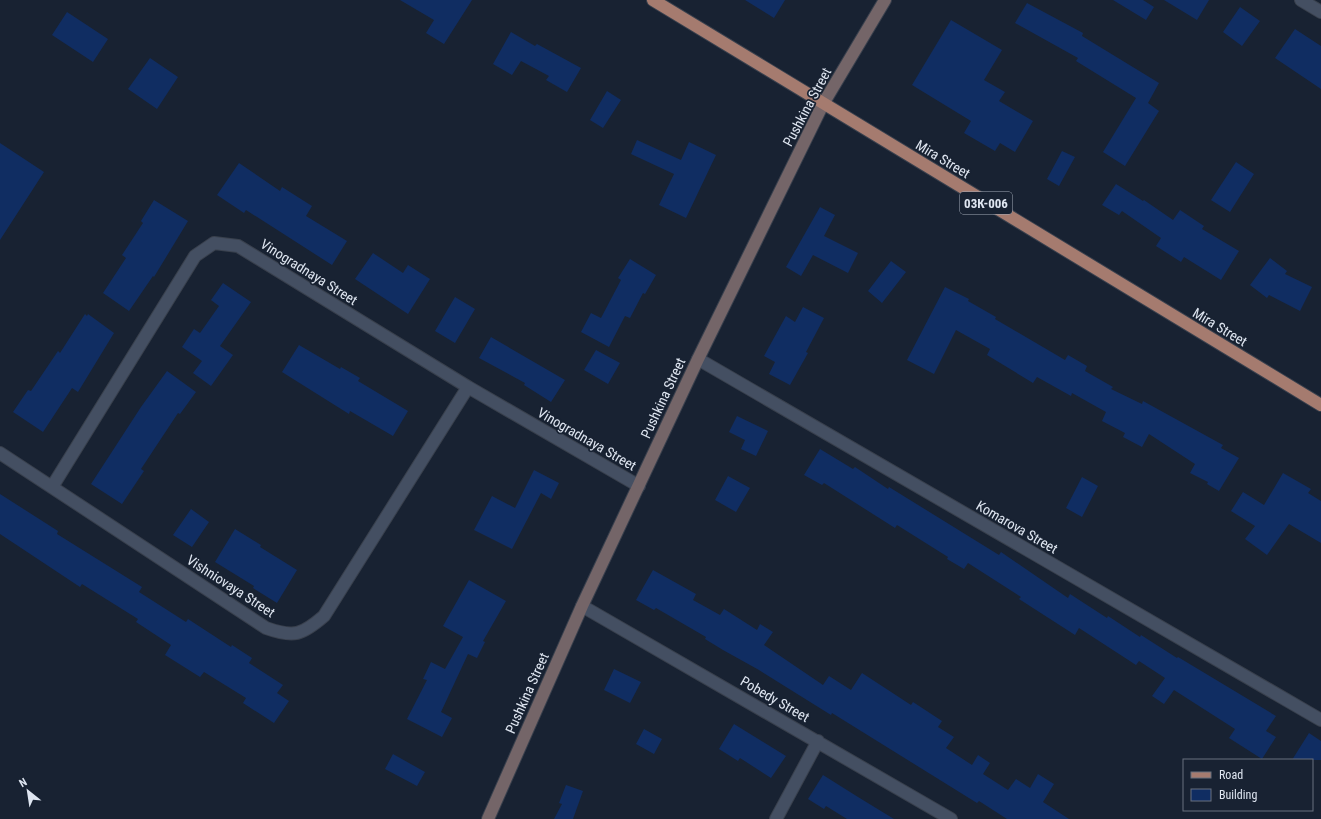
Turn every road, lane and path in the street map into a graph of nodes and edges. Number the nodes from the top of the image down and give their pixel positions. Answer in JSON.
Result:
{"nodes":[{"id":1,"x":653,"y":0,"type":"edge"},
{"id":2,"x":885,"y":0,"type":"edge"},
{"id":3,"x":1301,"y":0,"type":"edge"},
{"id":4,"x":1321,"y":12,"type":"edge"},
{"id":5,"x":823,"y":104,"type":"junction"},
{"id":6,"x":698,"y":359,"type":"junction"},
{"id":7,"x":468,"y":387,"type":"junction"},
{"id":8,"x":1321,"y":405,"type":"edge"},
{"id":9,"x":0,"y":453,"type":"edge"},
{"id":10,"x":639,"y":486,"type":"junction"},
{"id":11,"x":52,"y":487,"type":"junction"},
{"id":12,"x":582,"y":606,"type":"junction"},
{"id":13,"x":1321,"y":720,"type":"edge"},
{"id":14,"x":818,"y":741,"type":"junction"},
{"id":15,"x":488,"y":819,"type":"edge"},
{"id":16,"x":776,"y":819,"type":"edge"},
{"id":17,"x":951,"y":819,"type":"edge"}],
"edges":[{"from":1,"to":5,"type":"main road","name":"Mira Street","number":"03К-006"},
{"from":2,"to":5,"type":"street","name":"Pushkina Street"},
{"from":3,"to":4,"type":"street"},
{"from":5,"to":6,"type":"street","name":"Pushkina Street"},
{"from":5,"to":8,"type":"main road","name":"Mira Street","number":"03К-006"},
{"from":6,"to":10,"type":"street","name":"Pushkina Street"},
{"from":6,"to":13,"type":"street","name":"Komarova Street"},
{"from":7,"to":10,"type":"street","name":"Vinogradnaya Street"},
{"from":7,"to":11,"type":"street","name":"Vinogradnaya Street"},
{"from":7,"to":11,"type":"street","name":"Vishniovaya Street"},
{"from":9,"to":11,"type":"street","name":"Vishniovaya Street"},
{"from":10,"to":12,"type":"street","name":"Pushkina Street"},
{"from":12,"to":14,"type":"street","name":"Pobedy Street"},
{"from":12,"to":15,"type":"street","name":"Pushkina Street"},
{"from":14,"to":16,"type":"street"},
{"from":14,"to":17,"type":"street","name":"Pobedy Street"}]}
